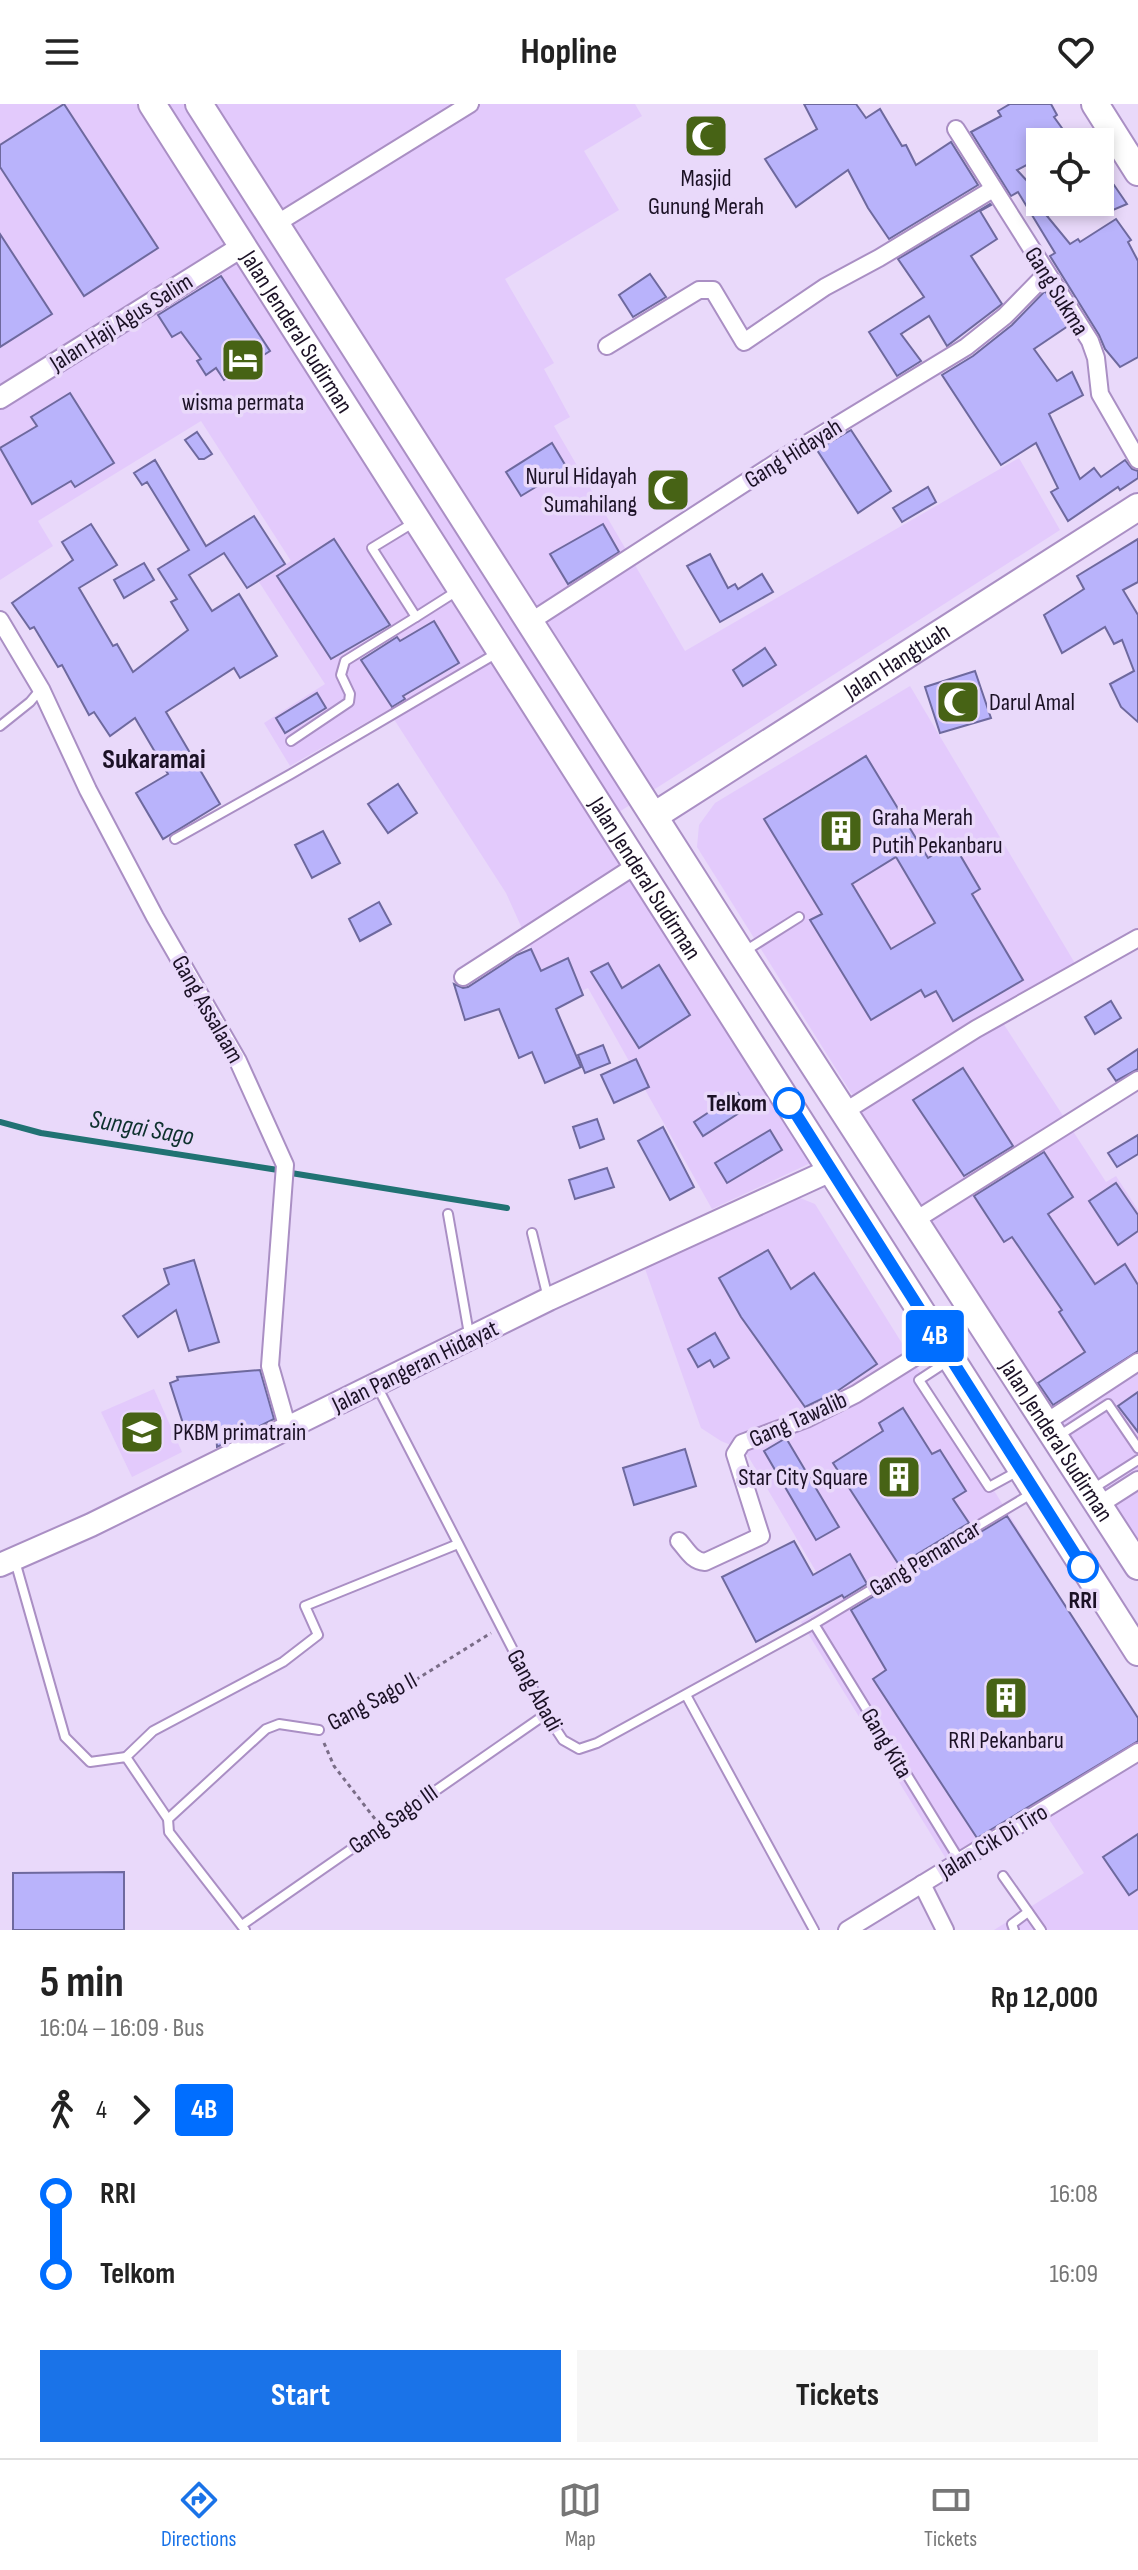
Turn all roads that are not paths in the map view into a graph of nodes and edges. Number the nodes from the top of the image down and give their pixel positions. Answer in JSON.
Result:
{"nodes":[{"id":1,"x":152,"y":104,"type":"edge"},
{"id":2,"x":199,"y":104,"type":"edge"},
{"id":3,"x":470,"y":104,"type":"edge"},
{"id":4,"x":1098,"y":105,"type":"edge"},
{"id":5,"x":956,"y":129,"type":"dead end"},
{"id":6,"x":1138,"y":172,"type":"edge"},
{"id":7,"x":993,"y":189,"type":"junction"},
{"id":8,"x":276,"y":224,"type":"junction"},
{"id":9,"x":243,"y":246,"type":"junction"},
{"id":10,"x":1046,"y":274,"type":"junction"},
{"id":11,"x":607,"y":346,"type":"dead end"},
{"id":12,"x":0,"y":398,"type":"edge"},
{"id":13,"x":1138,"y":460,"type":"edge"},
{"id":14,"x":1138,"y":507,"type":"edge"},
{"id":15,"x":417,"y":520,"type":"junction"},
{"id":16,"x":461,"y":588,"type":"junction"},
{"id":17,"x":416,"y":617,"type":"junction"},
{"id":18,"x":0,"y":620,"type":"edge"},
{"id":19,"x":530,"y":622,"type":"junction"},
{"id":20,"x":501,"y":651,"type":"junction"},
{"id":21,"x":41,"y":689,"type":"junction"},
{"id":22,"x":0,"y":726,"type":"edge"},
{"id":23,"x":291,"y":741,"type":"dead end"},
{"id":24,"x":654,"y":816,"type":"junction"},
{"id":25,"x":175,"y":839,"type":"dead end"},
{"id":26,"x":638,"y":864,"type":"junction"},
{"id":27,"x":799,"y":917,"type":"dead end"},
{"id":28,"x":1138,"y":938,"type":"edge"},
{"id":29,"x":741,"y":953,"type":"junction"},
{"id":30,"x":463,"y":977,"type":"dead end"},
{"id":31,"x":1138,"y":1080,"type":"edge"},
{"id":32,"x":844,"y":1112,"type":"junction"},
{"id":33,"x":831,"y":1170,"type":"junction"},
{"id":34,"x":448,"y":1214,"type":"dead end"},
{"id":35,"x":914,"y":1221,"type":"junction"},
{"id":36,"x":532,"y":1233,"type":"dead end"},
{"id":37,"x":549,"y":1299,"type":"junction"},
{"id":38,"x":469,"y":1339,"type":"junction"},
{"id":39,"x":944,"y":1351,"type":"junction"},
{"id":40,"x":1138,"y":1362,"type":"edge"},
{"id":41,"x":1018,"y":1382,"type":"junction"},
{"id":42,"x":376,"y":1386,"type":"junction"},
{"id":43,"x":981,"y":1407,"type":"junction"},
{"id":44,"x":288,"y":1429,"type":"junction"},
{"id":45,"x":1050,"y":1430,"type":"junction"},
{"id":46,"x":1138,"y":1448,"type":"edge"},
{"id":47,"x":1138,"y":1460,"type":"edge"},
{"id":48,"x":1138,"y":1480,"type":"edge"},
{"id":49,"x":1028,"y":1481,"type":"junction"},
{"id":50,"x":1094,"y":1498,"type":"junction"},
{"id":51,"x":679,"y":1541,"type":"dead end"},
{"id":52,"x":458,"y":1544,"type":"junction"},
{"id":53,"x":7,"y":1563,"type":"edge"},
{"id":54,"x":1138,"y":1566,"type":"edge"},
{"id":55,"x":814,"y":1624,"type":"junction"},
{"id":56,"x":1138,"y":1652,"type":"edge"},
{"id":57,"x":686,"y":1695,"type":"junction"},
{"id":58,"x":546,"y":1714,"type":"junction"},
{"id":59,"x":319,"y":1730,"type":"road end"},
{"id":60,"x":1138,"y":1752,"type":"edge"},
{"id":61,"x":126,"y":1757,"type":"junction"},
{"id":62,"x":169,"y":1817,"type":"junction"},
{"id":63,"x":960,"y":1861,"type":"junction"},
{"id":64,"x":1003,"y":1876,"type":"dead end"},
{"id":65,"x":922,"y":1884,"type":"junction"},
{"id":66,"x":1028,"y":1912,"type":"junction"},
{"id":67,"x":244,"y":1927,"type":"edge"},
{"id":68,"x":814,"y":1930,"type":"edge"},
{"id":69,"x":847,"y":1930,"type":"edge"},
{"id":70,"x":945,"y":1930,"type":"edge"},
{"id":71,"x":1014,"y":1930,"type":"edge"},
{"id":72,"x":1041,"y":1930,"type":"edge"}],
"edges":[{"from":1,"to":9,"type":"main road","name":"Jalan Jenderal Sudirman"},
{"from":2,"to":8,"type":"main road","name":"Jalan Jenderal Sudirman"},
{"from":3,"to":8,"type":"street"},
{"from":4,"to":6,"type":"main road"},
{"from":5,"to":7,"type":"street","name":"Gang Sukma"},
{"from":7,"to":10,"type":"street","name":"Gang Sukma"},
{"from":7,"to":11,"type":"street"},
{"from":8,"to":19,"type":"main road","name":"Jalan Jenderal Sudirman"},
{"from":9,"to":12,"type":"street","name":"Jalan Haji Agus Salim"},
{"from":9,"to":15,"type":"main road","name":"Jalan Jenderal Sudirman"},
{"from":10,"to":13,"type":"street","name":"Gang Sukma"},
{"from":10,"to":19,"type":"street","name":"Gang Hidayah"},
{"from":14,"to":24,"type":"main road","name":"Jalan Hangtuah"},
{"from":15,"to":16,"type":"main road","name":"Jalan Jenderal Sudirman"},
{"from":15,"to":17,"type":"lane"},
{"from":16,"to":17,"type":"lane"},
{"from":16,"to":20,"type":"main road","name":"Jalan Jenderal Sudirman"},
{"from":17,"to":23,"type":"lane"},
{"from":18,"to":21,"type":"street","name":"Gang Assalaam"},
{"from":19,"to":24,"type":"main road","name":"Jalan Jenderal Sudirman"},
{"from":20,"to":25,"type":"lane"},
{"from":20,"to":26,"type":"main road","name":"Jalan Jenderal Sudirman"},
{"from":21,"to":22,"type":"lane"},
{"from":21,"to":44,"type":"street","name":"Gang Assalaam"},
{"from":24,"to":29,"type":"main road","name":"Jalan Jenderal Sudirman"},
{"from":26,"to":30,"type":"street"},
{"from":26,"to":33,"type":"main road","name":"Jalan Jenderal Sudirman"},
{"from":27,"to":29,"type":"lane"},
{"from":28,"to":32,"type":"street"},
{"from":29,"to":32,"type":"main road","name":"Jalan Jenderal Sudirman"},
{"from":31,"to":35,"type":"street"},
{"from":32,"to":35,"type":"main road","name":"Jalan Jenderal Sudirman"},
{"from":33,"to":37,"type":"main road","name":"Jalan Pangeran Hidayat"},
{"from":33,"to":39,"type":"main road","name":"Jalan Jenderal Sudirman"},
{"from":34,"to":38,"type":"lane"},
{"from":35,"to":41,"type":"main road","name":"Jalan Jenderal Sudirman"},
{"from":36,"to":37,"type":"lane"},
{"from":37,"to":38,"type":"main road","name":"Jalan Pangeran Hidayat"},
{"from":38,"to":42,"type":"main road","name":"Jalan Pangeran Hidayat"},
{"from":39,"to":43,"type":"main road","name":"Jalan Jenderal Sudirman"},
{"from":39,"to":49,"type":"lane"},
{"from":39,"to":51,"type":"street","name":"Gang Tawalib"},
{"from":40,"to":45,"type":"street"},
{"from":41,"to":43,"type":"main road"},
{"from":41,"to":45,"type":"main road","name":"Jalan Jenderal Sudirman"},
{"from":42,"to":44,"type":"main road","name":"Jalan Pangeran Hidayat"},
{"from":42,"to":52,"type":"lane","name":"Gang Abadi"},
{"from":43,"to":49,"type":"main road","name":"Jalan Jenderal Sudirman"},
{"from":44,"to":53,"type":"main road","name":"Jalan Pangeran Hidayat"},
{"from":45,"to":46,"type":"lane"},
{"from":45,"to":50,"type":"main road","name":"Jalan Jenderal Sudirman"},
{"from":47,"to":50,"type":"lane"},
{"from":48,"to":50,"type":"street"},
{"from":49,"to":55,"type":"lane","name":"Gang Pemancar"},
{"from":49,"to":56,"type":"main road","name":"Jalan Jenderal Sudirman"},
{"from":50,"to":54,"type":"main road","name":"Jalan Jenderal Sudirman"},
{"from":52,"to":58,"type":"lane","name":"Gang Abadi"},
{"from":52,"to":61,"type":"lane"},
{"from":53,"to":61,"type":"lane"},
{"from":55,"to":57,"type":"lane","name":"Gang Abadi"},
{"from":55,"to":63,"type":"lane","name":"Gang Kita"},
{"from":57,"to":58,"type":"lane","name":"Gang Abadi"},
{"from":57,"to":68,"type":"lane"},
{"from":58,"to":67,"type":"lane","name":"Gang Sago III"},
{"from":59,"to":62,"type":"lane","name":"Gang Sago II"},
{"from":60,"to":63,"type":"street","name":"Jalan Cik Di Tiro"},
{"from":61,"to":62,"type":"lane"},
{"from":62,"to":67,"type":"lane"},
{"from":63,"to":65,"type":"street","name":"Jalan Cik Di Tiro"},
{"from":64,"to":66,"type":"lane"},
{"from":65,"to":69,"type":"street","name":"Jalan Cik Di Tiro"},
{"from":65,"to":70,"type":"street"},
{"from":66,"to":71,"type":"lane"},
{"from":66,"to":72,"type":"lane"}]}
